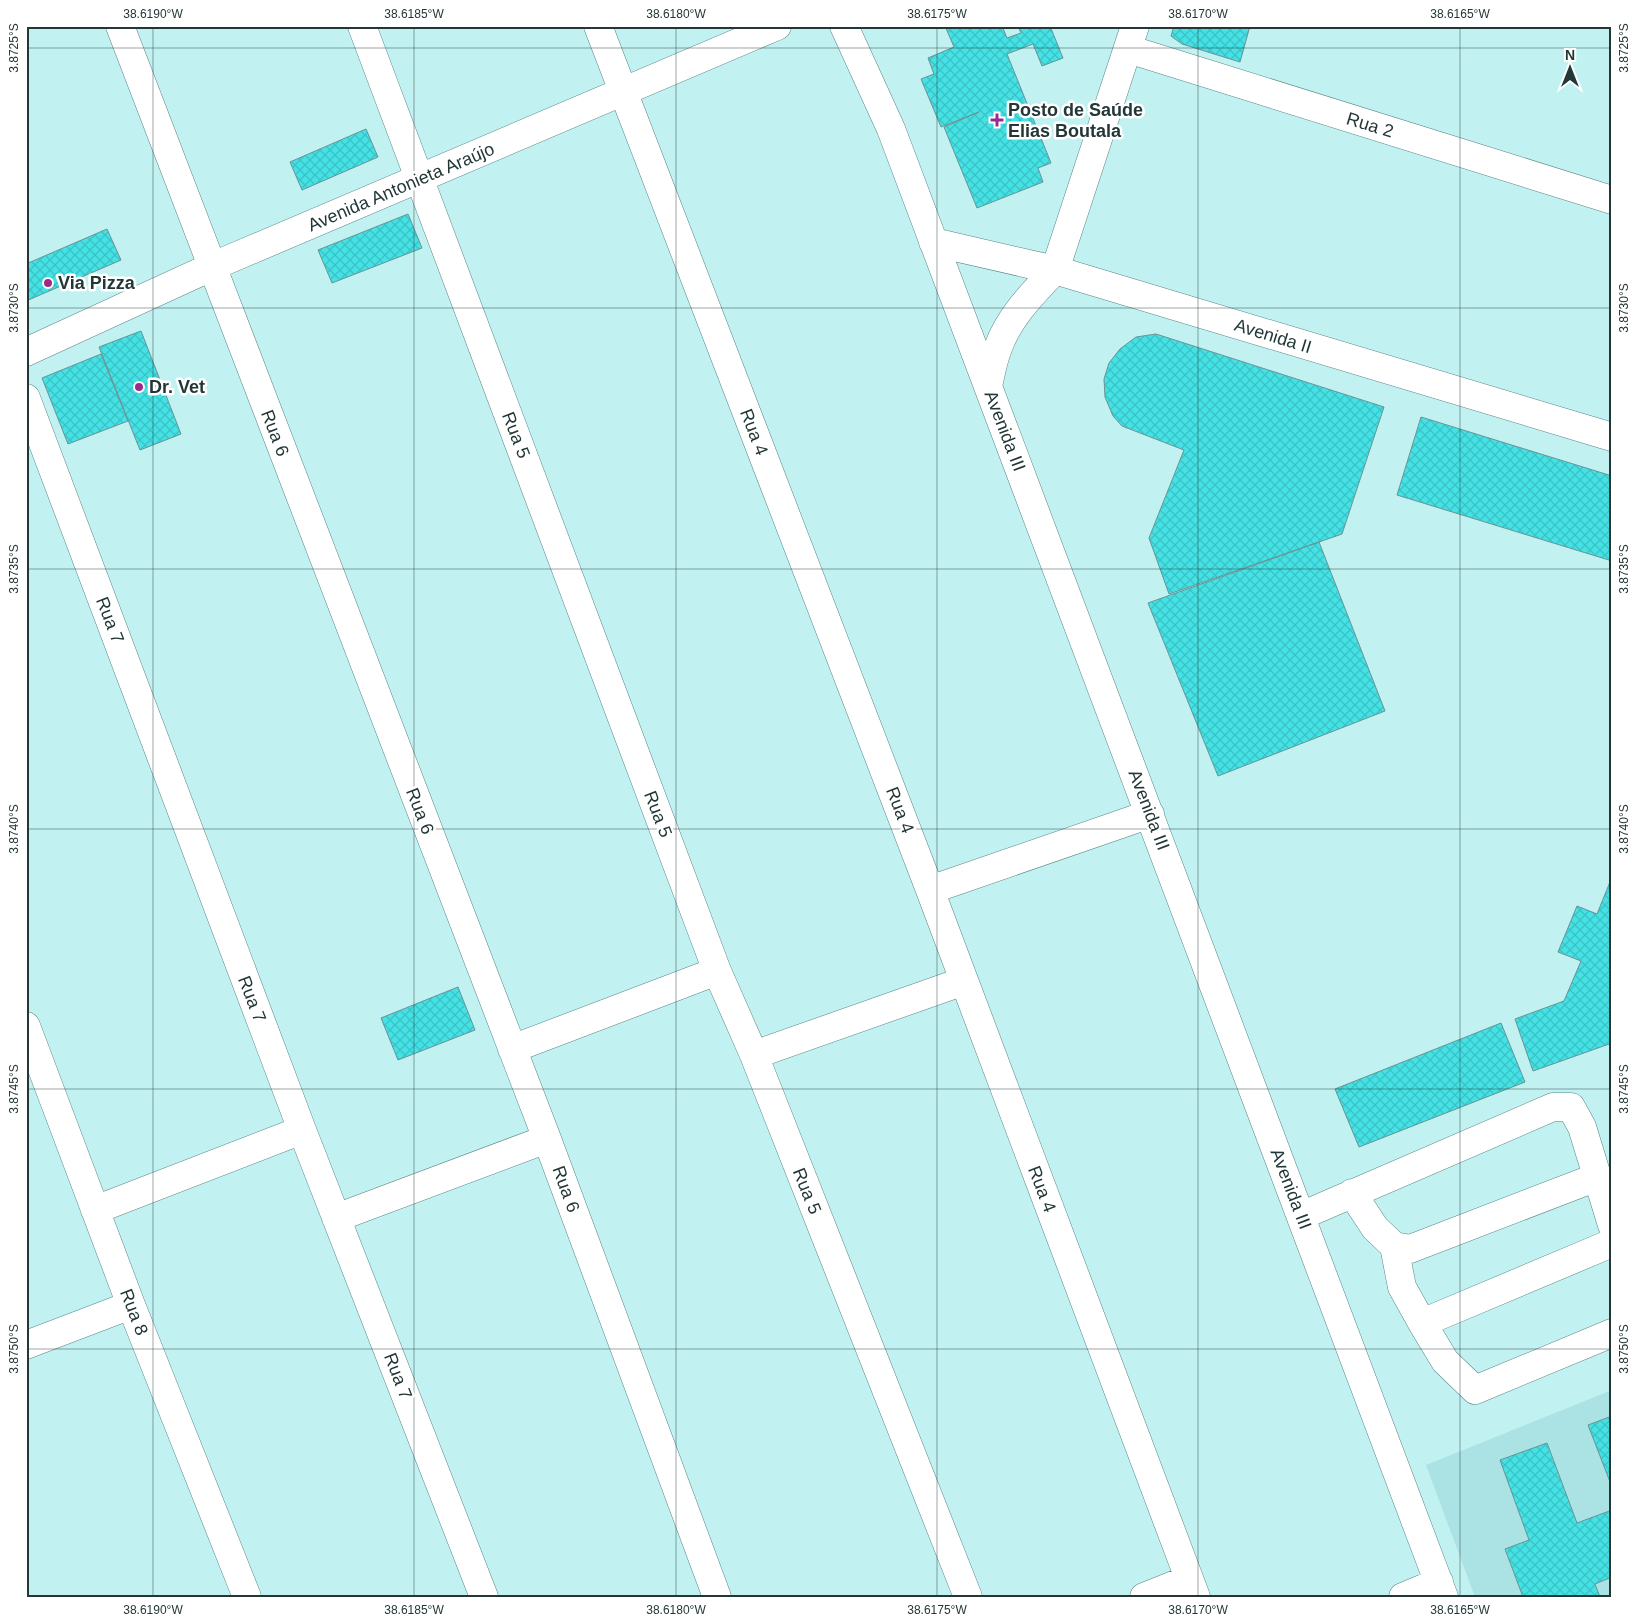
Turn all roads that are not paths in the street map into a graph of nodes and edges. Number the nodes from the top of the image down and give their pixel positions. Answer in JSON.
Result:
{"nodes":[{"id":1,"x":120,"y":26,"type":"edge"},
{"id":2,"x":362,"y":26,"type":"edge"},
{"id":3,"x":598,"y":26,"type":"edge"},
{"id":4,"x":777,"y":26,"type":"edge"},
{"id":5,"x":844,"y":26,"type":"edge"},
{"id":6,"x":1132,"y":38,"type":"edge"},
{"id":7,"x":622,"y":91,"type":"junction"},
{"id":8,"x":420,"y":179,"type":"junction"},
{"id":9,"x":1612,"y":200,"type":"edge"},
{"id":10,"x":934,"y":242,"type":"junction"},
{"id":11,"x":211,"y":267,"type":"junction"},
{"id":12,"x":1055,"y":270,"type":"junction"},
{"id":13,"x":26,"y":352,"type":"edge"},
{"id":14,"x":988,"y":386,"type":"junction"},
{"id":15,"x":26,"y":398,"type":"edge"},
{"id":16,"x":1612,"y":437,"type":"edge"},
{"id":17,"x":1150,"y":814,"type":"junction"},
{"id":18,"x":930,"y":890,"type":"junction"},
{"id":19,"x":717,"y":971,"type":"junction"},
{"id":20,"x":964,"y":981,"type":"junction"},
{"id":21,"x":26,"y":1026,"type":"edge"},
{"id":22,"x":512,"y":1049,"type":"junction"},
{"id":23,"x":754,"y":1055,"type":"junction"},
{"id":24,"x":302,"y":1130,"type":"junction"},
{"id":25,"x":547,"y":1139,"type":"junction"},
{"id":26,"x":1597,"y":1177,"type":"junction"},
{"id":27,"x":1352,"y":1193,"type":"junction"},
{"id":28,"x":95,"y":1210,"type":"junction"},
{"id":29,"x":1302,"y":1216,"type":"junction"},
{"id":30,"x":336,"y":1218,"type":"junction"},
{"id":31,"x":1612,"y":1225,"type":"edge"},
{"id":32,"x":1612,"y":1243,"type":"edge"},
{"id":33,"x":1394,"y":1246,"type":"junction"},
{"id":34,"x":131,"y":1305,"type":"junction"},
{"id":35,"x":1422,"y":1323,"type":"junction"},
{"id":36,"x":1612,"y":1333,"type":"edge"},
{"id":37,"x":26,"y":1346,"type":"edge"},
{"id":38,"x":1192,"y":1588,"type":"edge"},
{"id":39,"x":1442,"y":1590,"type":"edge"},
{"id":40,"x":247,"y":1597,"type":"edge"},
{"id":41,"x":484,"y":1597,"type":"edge"},
{"id":42,"x":718,"y":1597,"type":"edge"},
{"id":43,"x":968,"y":1597,"type":"edge"},
{"id":44,"x":1144,"y":1597,"type":"edge"},
{"id":45,"x":1403,"y":1597,"type":"edge"}],
"edges":[{"from":1,"to":11,"type":"street","name":"Rua 6"},
{"from":2,"to":8,"type":"street","name":"Rua 5"},
{"from":3,"to":7,"type":"street","name":"Rua 4"},
{"from":4,"to":7,"type":"street","name":"Avenida Antonieta Araújo"},
{"from":5,"to":10,"type":"street","name":"Avenida III"},
{"from":6,"to":9,"type":"street","name":"Rua 2"},
{"from":6,"to":12,"type":"street"},
{"from":7,"to":8,"type":"street","name":"Avenida Antonieta Araújo"},
{"from":7,"to":18,"type":"street","name":"Rua 4"},
{"from":8,"to":11,"type":"street","name":"Avenida Antonieta Araújo"},
{"from":8,"to":19,"type":"street","name":"Rua 5"},
{"from":10,"to":12,"type":"street","name":"Avenida II"},
{"from":10,"to":14,"type":"street","name":"Avenida III"},
{"from":11,"to":13,"type":"street","name":"Avenida Antonieta Araújo"},
{"from":11,"to":22,"type":"street","name":"Rua 6"},
{"from":12,"to":14,"type":"street"},
{"from":12,"to":16,"type":"street","name":"Avenida II"},
{"from":14,"to":17,"type":"street","name":"Avenida III"},
{"from":15,"to":24,"type":"street","name":"Rua 7"},
{"from":17,"to":18,"type":"street"},
{"from":17,"to":29,"type":"street","name":"Avenida III"},
{"from":18,"to":20,"type":"street","name":"Rua 4"},
{"from":19,"to":22,"type":"street"},
{"from":19,"to":23,"type":"street","name":"Rua 5"},
{"from":20,"to":23,"type":"street"},
{"from":20,"to":38,"type":"street","name":"Rua 4"},
{"from":21,"to":28,"type":"street","name":"Rua 8"},
{"from":22,"to":25,"type":"street","name":"Rua 6"},
{"from":23,"to":43,"type":"street","name":"Rua 5"},
{"from":24,"to":28,"type":"street"},
{"from":24,"to":30,"type":"street","name":"Rua 7"},
{"from":25,"to":30,"type":"street"},
{"from":25,"to":42,"type":"street","name":"Rua 6"},
{"from":26,"to":27,"type":"street"},
{"from":26,"to":31,"type":"street"},
{"from":26,"to":33,"type":"street"},
{"from":27,"to":29,"type":"street"},
{"from":27,"to":33,"type":"street"},
{"from":28,"to":34,"type":"street","name":"Rua 8"},
{"from":29,"to":39,"type":"street","name":"Avenida III"},
{"from":30,"to":41,"type":"street","name":"Rua 7"},
{"from":32,"to":35,"type":"street"},
{"from":33,"to":35,"type":"street"},
{"from":34,"to":37,"type":"street"},
{"from":34,"to":40,"type":"street","name":"Rua 8"},
{"from":35,"to":36,"type":"street"},
{"from":38,"to":44,"type":"street"},
{"from":39,"to":45,"type":"street"}]}
